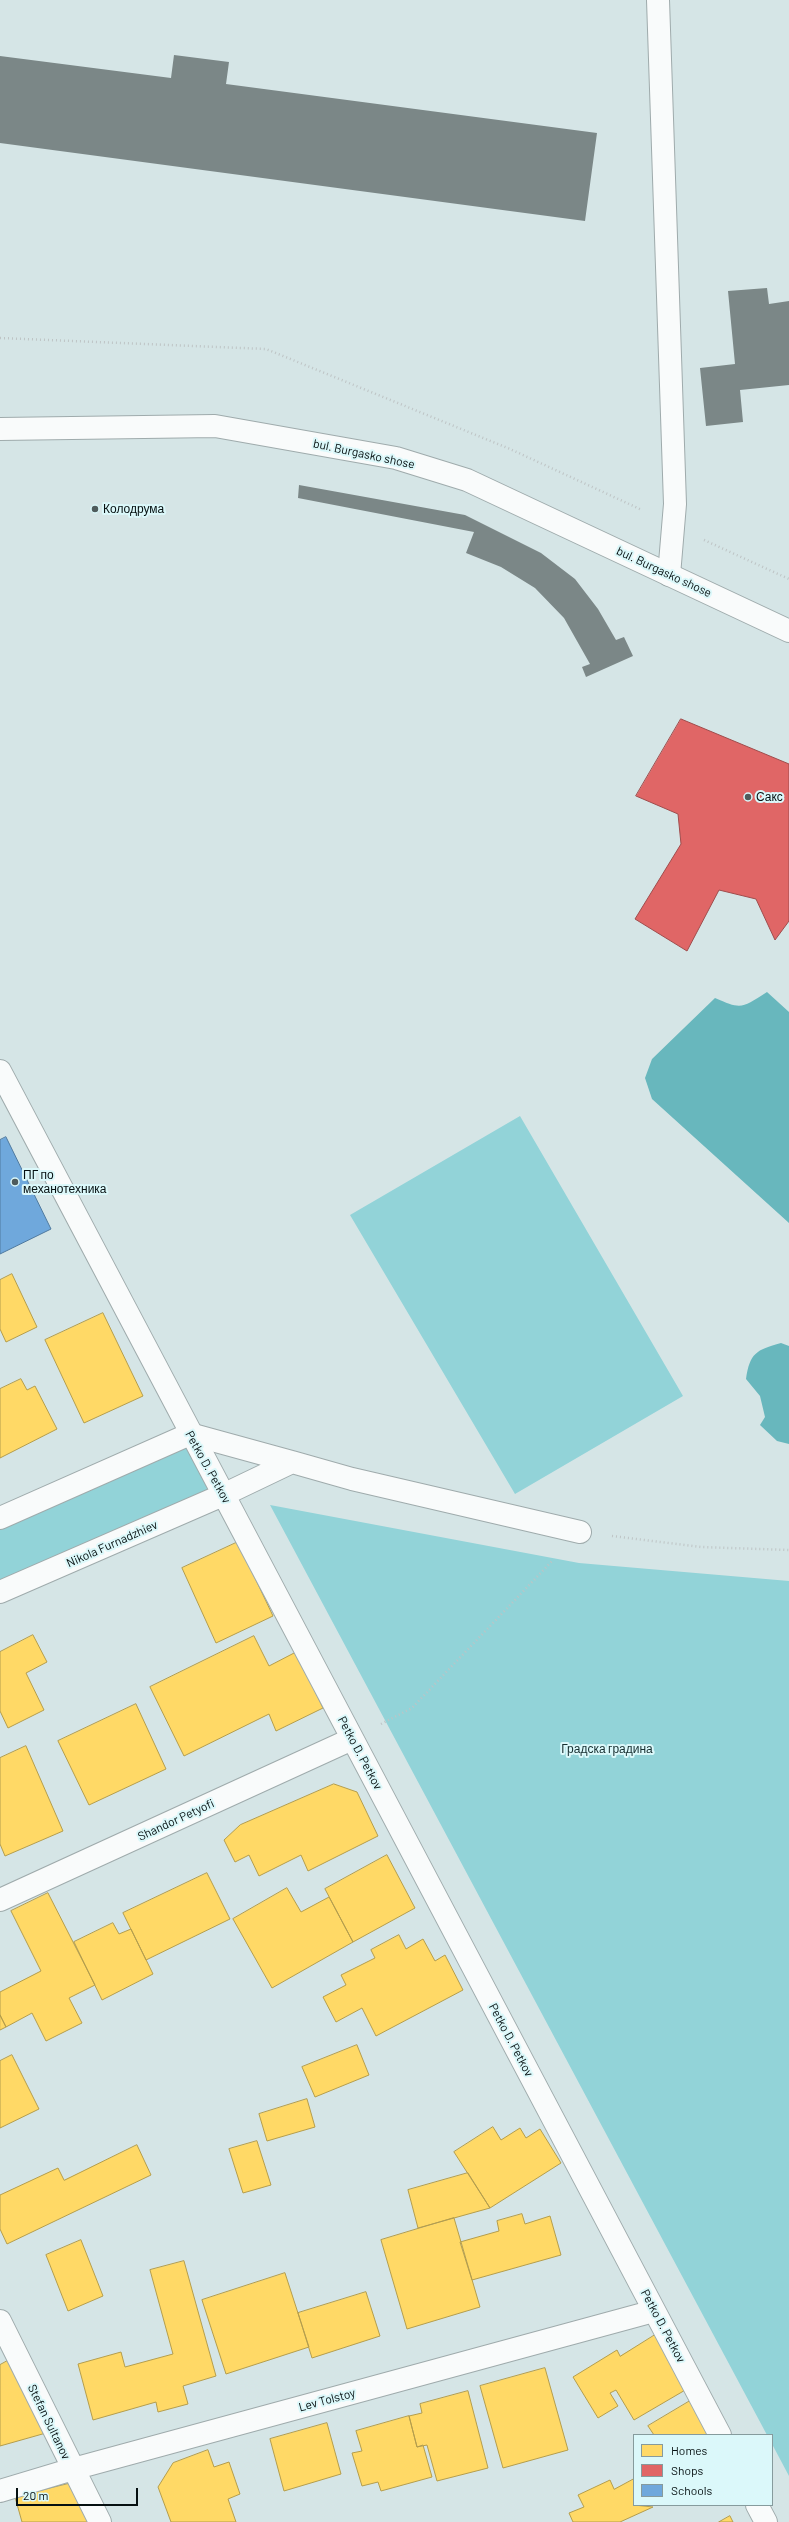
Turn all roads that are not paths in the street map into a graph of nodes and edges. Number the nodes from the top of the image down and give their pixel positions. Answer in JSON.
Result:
{"nodes":[{"id":1,"x":658,"y":0,"type":"edge"},
{"id":2,"x":0,"y":429,"type":"edge"},
{"id":3,"x":669,"y":575,"type":"junction"},
{"id":4,"x":789,"y":631,"type":"edge"},
{"id":5,"x":0,"y":1071,"type":"edge"},
{"id":6,"x":190,"y":1434,"type":"junction"},
{"id":7,"x":292,"y":1462,"type":"junction"},
{"id":8,"x":223,"y":1495,"type":"junction"},
{"id":9,"x":0,"y":1518,"type":"edge"},
{"id":10,"x":580,"y":1532,"type":"road end"},
{"id":11,"x":0,"y":1592,"type":"edge"},
{"id":12,"x":352,"y":1739,"type":"junction"},
{"id":13,"x":0,"y":1900,"type":"edge"},
{"id":14,"x":654,"y":2311,"type":"junction"},
{"id":15,"x":0,"y":2321,"type":"edge"},
{"id":16,"x":719,"y":2434,"type":"edge"},
{"id":17,"x":72,"y":2469,"type":"junction"},
{"id":18,"x":0,"y":2491,"type":"edge"},
{"id":19,"x":758,"y":2506,"type":"edge"},
{"id":20,"x":100,"y":2522,"type":"edge"},
{"id":21,"x":766,"y":2522,"type":"edge"}],
"edges":[{"from":1,"to":3,"type":"street"},
{"from":2,"to":3,"type":"street","name":"bul. Burgasko shose"},
{"from":3,"to":4,"type":"street","name":"bul. Burgasko shose"},
{"from":5,"to":6,"type":"street","name":"Petko D. Petkov"},
{"from":6,"to":7,"type":"street"},
{"from":6,"to":8,"type":"street","name":"Petko D. Petkov"},
{"from":6,"to":9,"type":"street"},
{"from":7,"to":8,"type":"street","name":"Nikola Furnadzhiev"},
{"from":7,"to":10,"type":"street"},
{"from":8,"to":11,"type":"street","name":"Nikola Furnadzhiev"},
{"from":8,"to":12,"type":"street","name":"Petko D. Petkov"},
{"from":12,"to":13,"type":"street","name":"Shandor Petyofi"},
{"from":12,"to":14,"type":"street","name":"Petko D. Petkov"},
{"from":14,"to":16,"type":"street","name":"Petko D. Petkov"},
{"from":14,"to":17,"type":"street","name":"Lev Tolstoy"},
{"from":15,"to":17,"type":"street","name":"Stefan Sultanov"},
{"from":17,"to":18,"type":"street","name":"Lev Tolstoy"},
{"from":17,"to":20,"type":"street","name":"Stefan Sultanov"},
{"from":19,"to":21,"type":"street"}]}
